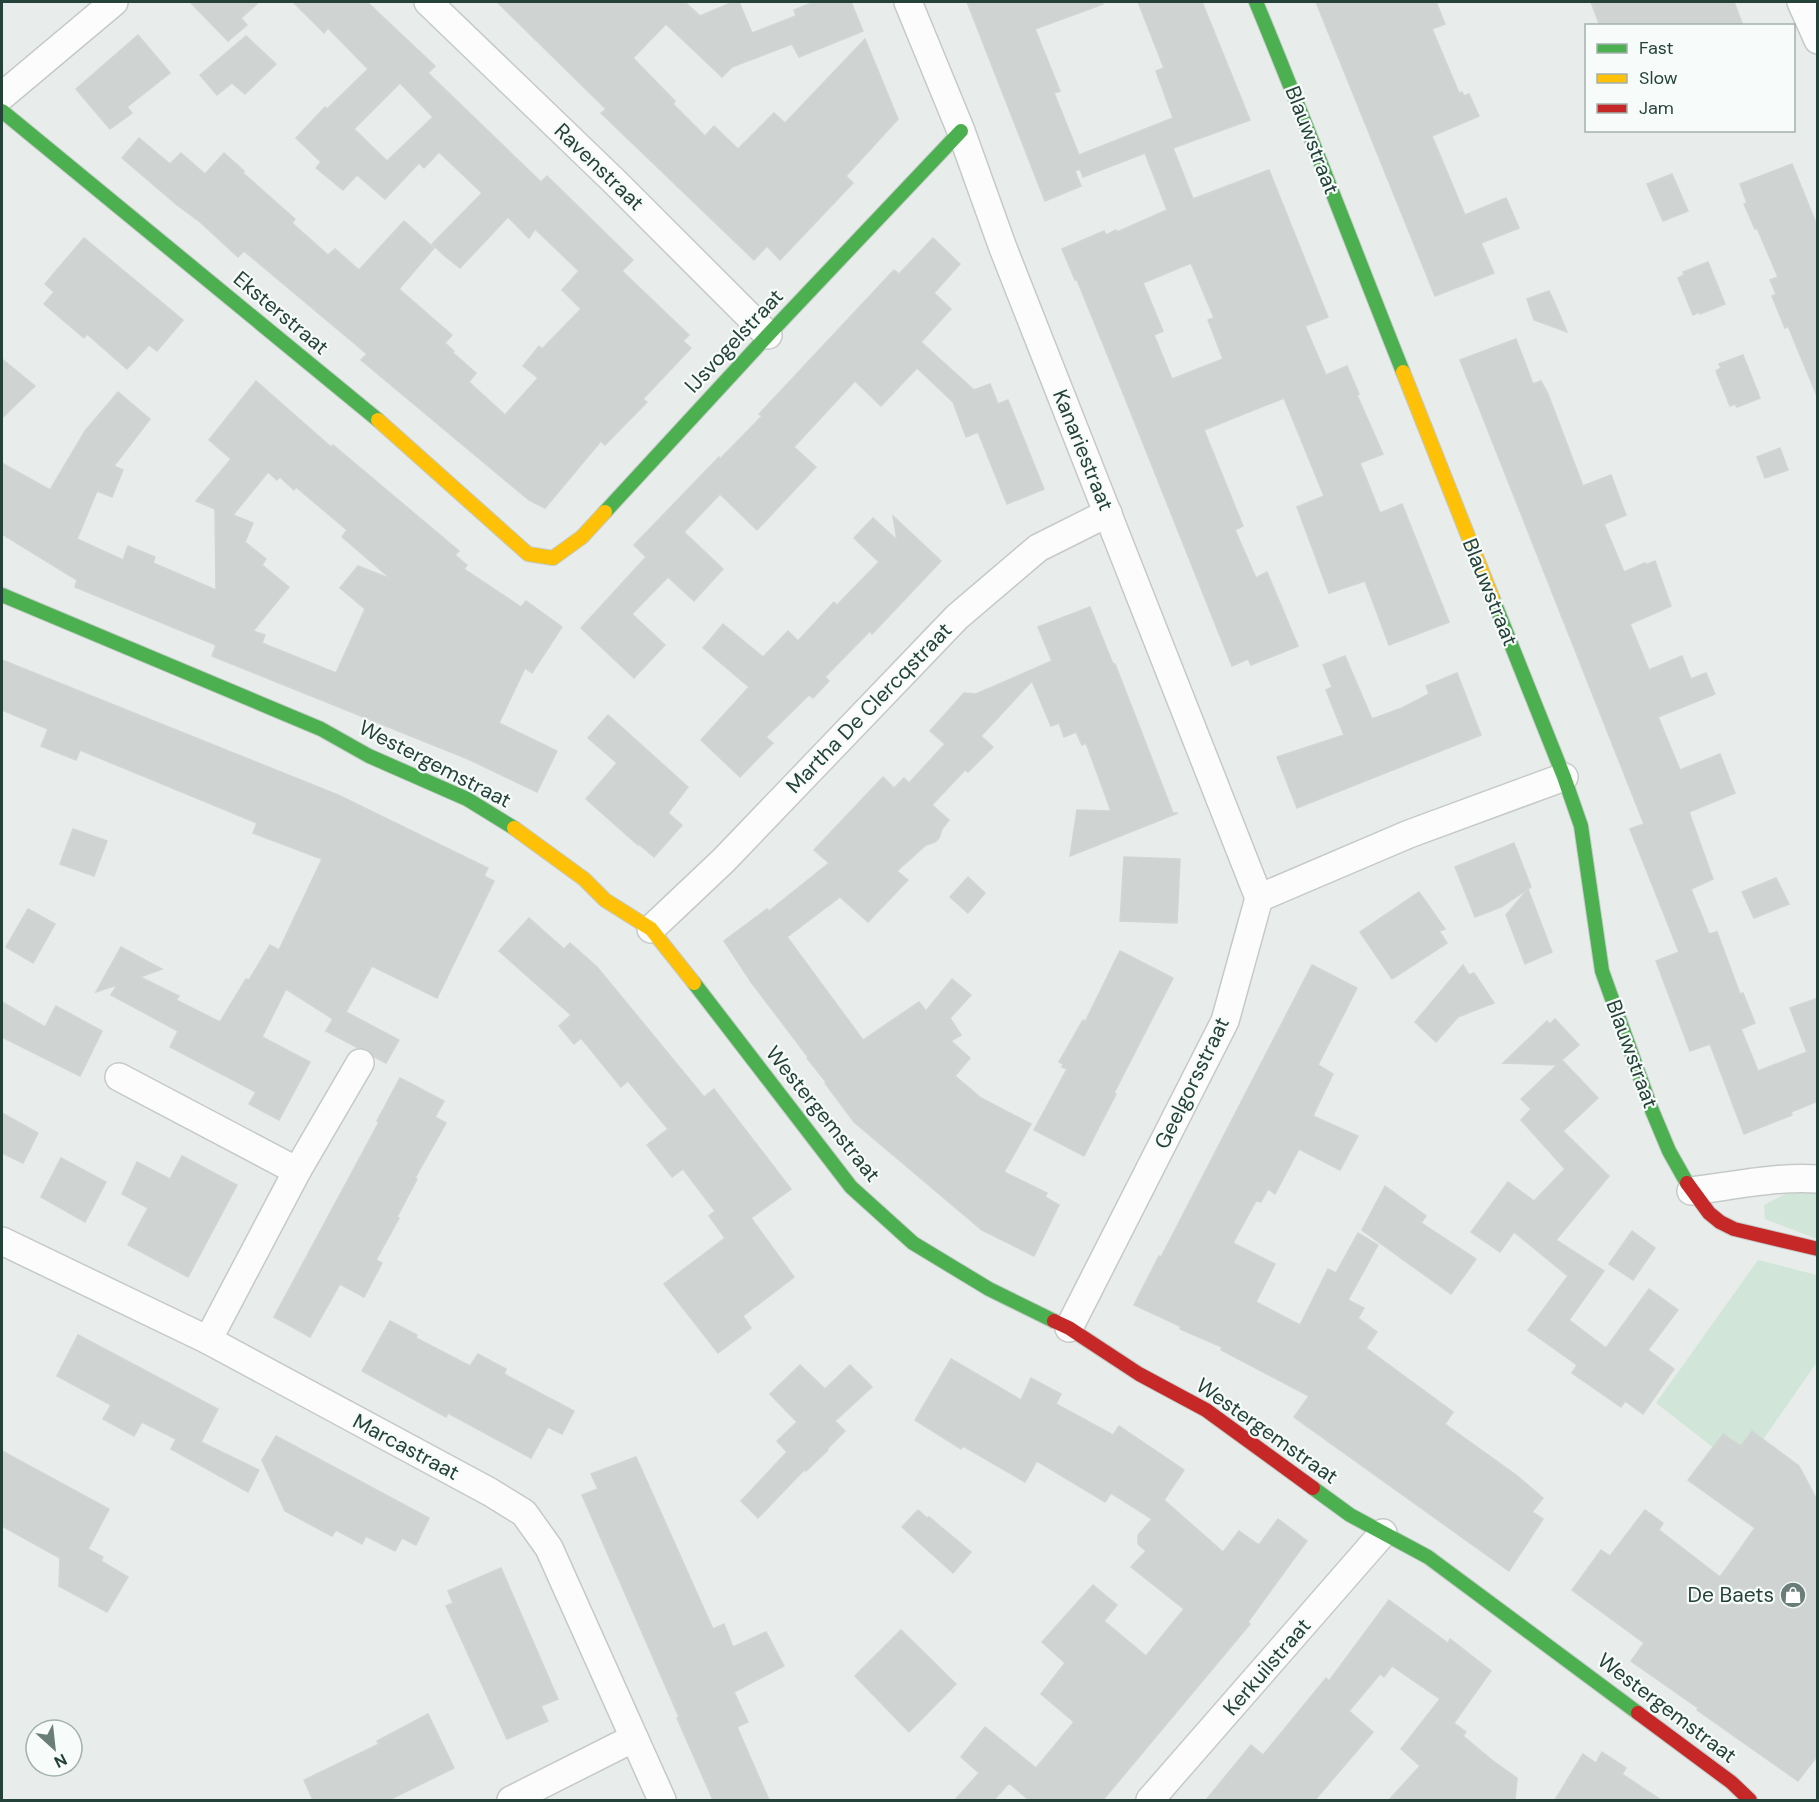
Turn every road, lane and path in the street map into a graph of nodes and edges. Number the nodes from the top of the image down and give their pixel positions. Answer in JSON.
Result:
{"nodes":[{"id":1,"x":114,"y":2,"type":"edge"},
{"id":2,"x":428,"y":2,"type":"edge"},
{"id":3,"x":908,"y":2,"type":"edge"},
{"id":4,"x":1256,"y":2,"type":"edge"},
{"id":5,"x":1801,"y":2,"type":"edge"},
{"id":6,"x":1818,"y":40,"type":"edge"},
{"id":7,"x":2,"y":96,"type":"edge"},
{"id":8,"x":2,"y":111,"type":"edge"},
{"id":9,"x":961,"y":131,"type":"junction"},
{"id":10,"x":768,"y":335,"type":"junction"},
{"id":11,"x":1108,"y":513,"type":"junction"},
{"id":12,"x":528,"y":554,"type":"joint"},
{"id":13,"x":2,"y":595,"type":"edge"},
{"id":14,"x":1564,"y":777,"type":"junction"},
{"id":15,"x":1259,"y":898,"type":"junction"},
{"id":16,"x":651,"y":929,"type":"junction"},
{"id":17,"x":360,"y":1063,"type":"dead end"},
{"id":18,"x":119,"y":1077,"type":"dead end"},
{"id":19,"x":297,"y":1171,"type":"junction"},
{"id":20,"x":1818,"y":1179,"type":"edge"},
{"id":21,"x":1691,"y":1191,"type":"junction"},
{"id":22,"x":2,"y":1241,"type":"edge"},
{"id":23,"x":1818,"y":1249,"type":"edge"},
{"id":24,"x":1069,"y":1328,"type":"junction"},
{"id":25,"x":208,"y":1340,"type":"junction"},
{"id":26,"x":1383,"y":1533,"type":"junction"},
{"id":27,"x":634,"y":1738,"type":"junction"},
{"id":28,"x":511,"y":1800,"type":"edge"},
{"id":29,"x":662,"y":1800,"type":"edge"},
{"id":30,"x":1150,"y":1800,"type":"edge"},
{"id":31,"x":1750,"y":1800,"type":"edge"}],
"edges":[{"from":1,"to":7,"type":"street"},
{"from":2,"to":10,"type":"street","name":"Ravenstraat"},
{"from":3,"to":9,"type":"street","name":"Kanariestraat"},
{"from":4,"to":14,"type":"street","name":"Blauwstraat"},
{"from":5,"to":6,"type":"street"},
{"from":8,"to":12,"type":"street","name":"Eksterstraat"},
{"from":9,"to":10,"type":"street","name":"IJsvogelstraat"},
{"from":9,"to":11,"type":"street","name":"Kanariestraat"},
{"from":10,"to":12,"type":"street","name":"IJsvogelstraat"},
{"from":11,"to":15,"type":"street","name":"Kanariestraat"},
{"from":11,"to":16,"type":"street","name":"Martha De Clercqstraat"},
{"from":13,"to":16,"type":"street","name":"Westergemstraat"},
{"from":14,"to":15,"type":"street"},
{"from":14,"to":21,"type":"street","name":"Blauwstraat"},
{"from":15,"to":24,"type":"street","name":"Geelgorsstraat"},
{"from":16,"to":24,"type":"street","name":"Westergemstraat"},
{"from":17,"to":19,"type":"street"},
{"from":18,"to":19,"type":"street"},
{"from":19,"to":25,"type":"street"},
{"from":20,"to":21,"type":"street"},
{"from":21,"to":23,"type":"street","name":"Blauwstraat"},
{"from":22,"to":25,"type":"street","name":"Marcastraat"},
{"from":24,"to":26,"type":"street","name":"Westergemstraat"},
{"from":25,"to":27,"type":"street","name":"Marcastraat"},
{"from":26,"to":30,"type":"street","name":"Kerkuilstraat"},
{"from":26,"to":31,"type":"street","name":"Westergemstraat"},
{"from":27,"to":28,"type":"street"},
{"from":27,"to":29,"type":"street","name":"Marcastraat"}]}
